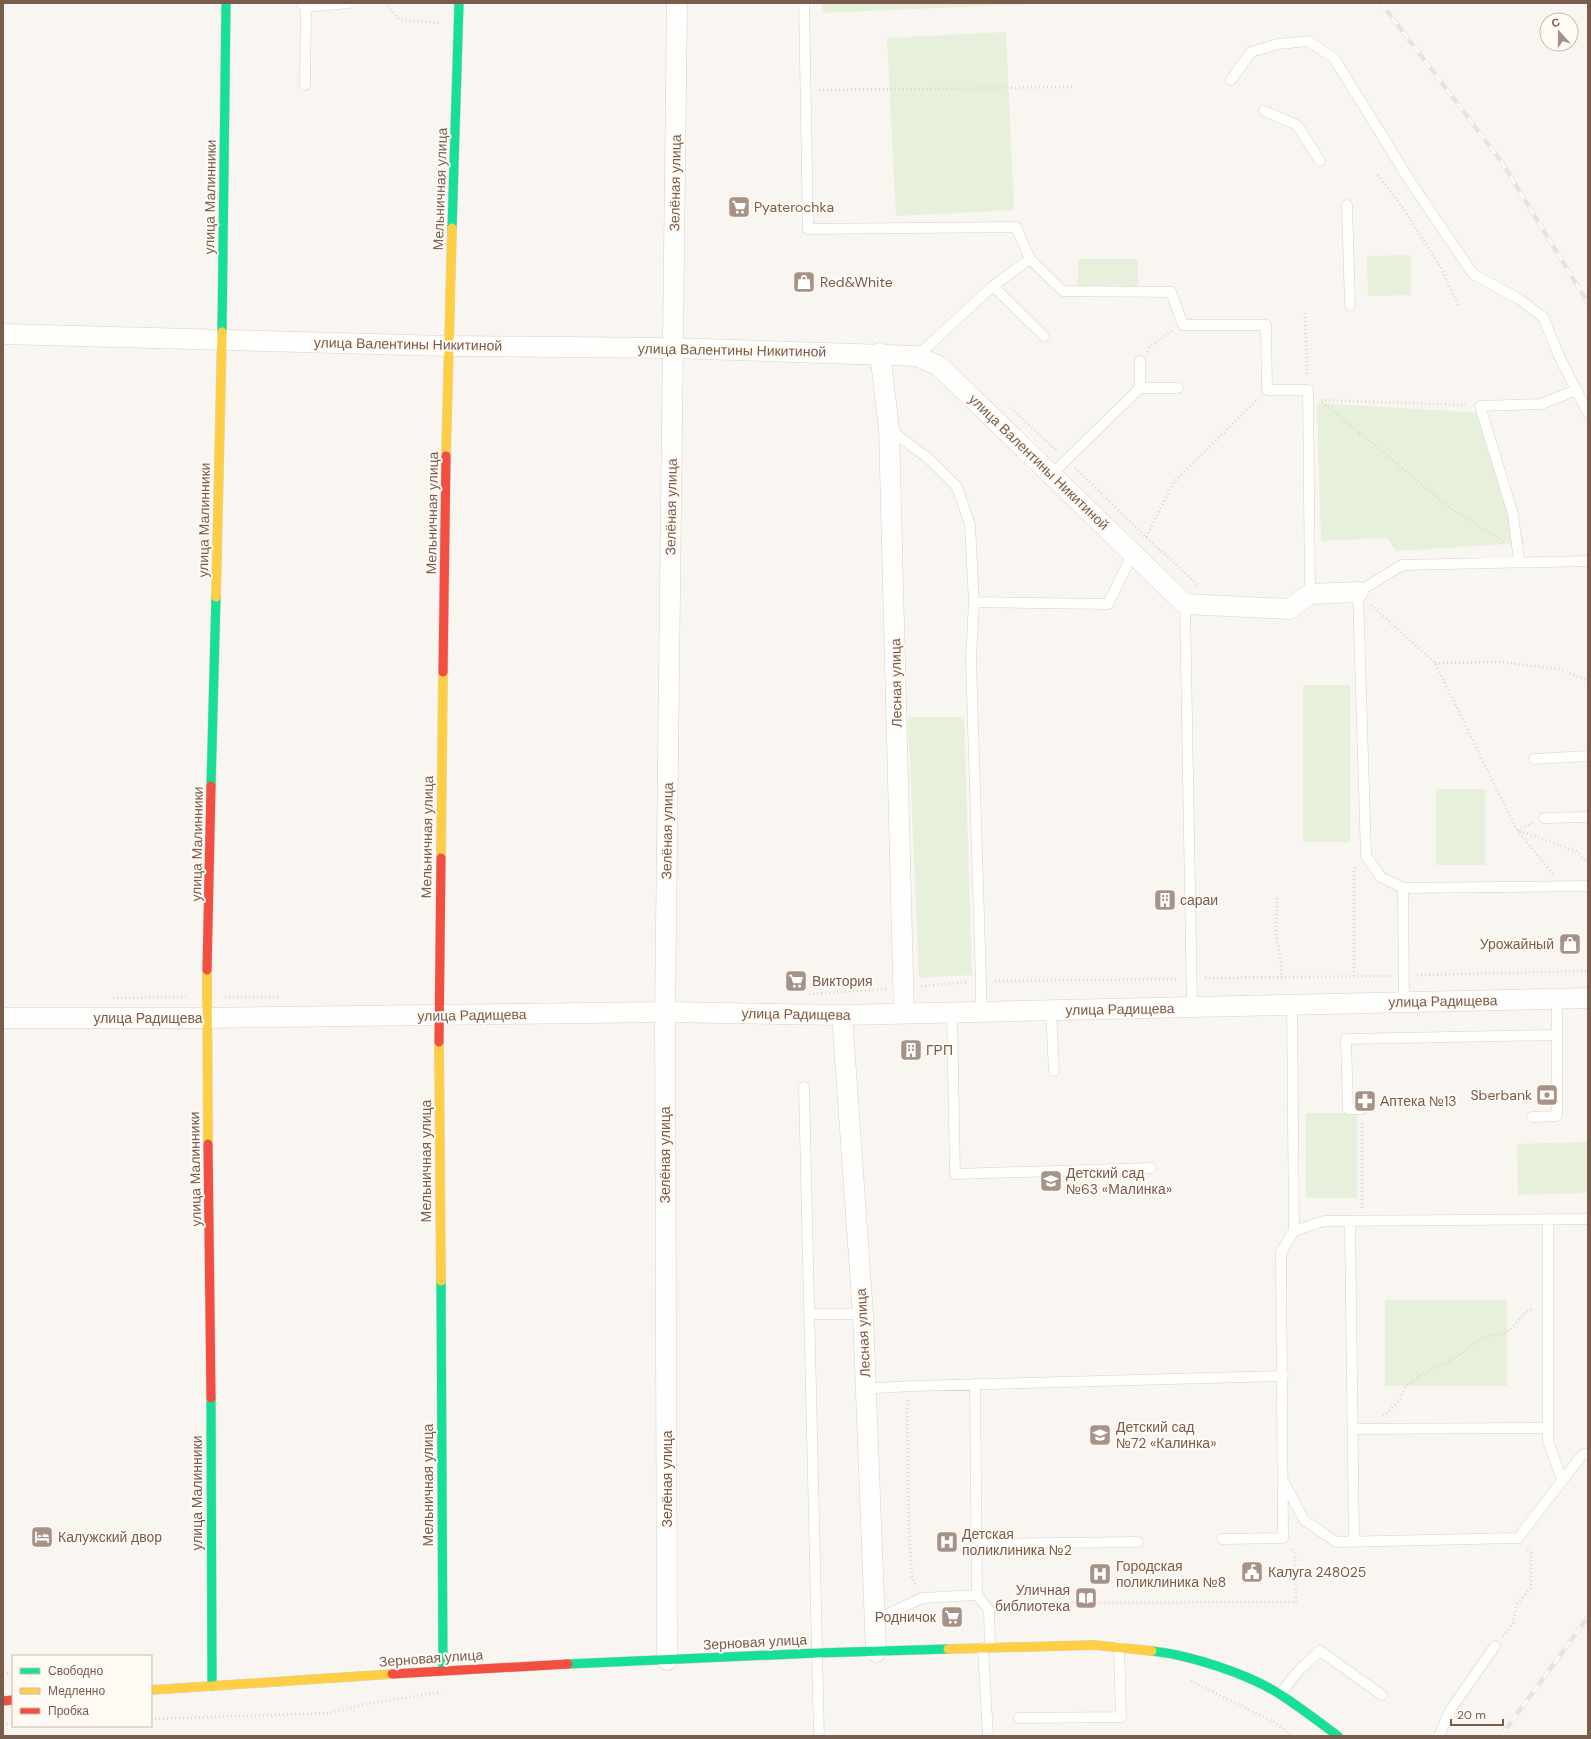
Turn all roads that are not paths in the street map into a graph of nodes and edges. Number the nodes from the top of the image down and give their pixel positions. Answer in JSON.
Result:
{"nodes":[{"id":1,"x":226,"y":3,"type":"edge"},
{"id":2,"x":350,"y":3,"type":"edge"},
{"id":3,"x":459,"y":3,"type":"edge"},
{"id":4,"x":677,"y":3,"type":"edge"},
{"id":5,"x":804,"y":3,"type":"edge"},
{"id":6,"x":304,"y":5,"type":"edge"},
{"id":7,"x":1231,"y":80,"type":"dead end"},
{"id":8,"x":306,"y":86,"type":"dead end"},
{"id":9,"x":1264,"y":111,"type":"dead end"},
{"id":10,"x":1320,"y":161,"type":"dead end"},
{"id":11,"x":1347,"y":205,"type":"dead end"},
{"id":12,"x":1030,"y":259,"type":"junction"},
{"id":13,"x":993,"y":286,"type":"junction"},
{"id":14,"x":1350,"y":305,"type":"dead end"},
{"id":15,"x":3,"y":334,"type":"edge"},
{"id":16,"x":1044,"y":336,"type":"dead end"},
{"id":17,"x":222,"y":340,"type":"junction"},
{"id":18,"x":448,"y":346,"type":"junction"},
{"id":19,"x":672,"y":348,"type":"junction"},
{"id":20,"x":880,"y":353,"type":"junction"},
{"id":21,"x":917,"y":356,"type":"junction"},
{"id":22,"x":1140,"y":361,"type":"road end"},
{"id":23,"x":1140,"y":388,"type":"junction"},
{"id":24,"x":1178,"y":388,"type":"dead end"},
{"id":25,"x":1577,"y":390,"type":"junction"},
{"id":26,"x":1588,"y":413,"type":"edge"},
{"id":27,"x":889,"y":429,"type":"junction"},
{"id":28,"x":1051,"y":475,"type":"junction"},
{"id":29,"x":1133,"y":553,"type":"junction"},
{"id":30,"x":1519,"y":561,"type":"junction"},
{"id":31,"x":1588,"y":561,"type":"edge"},
{"id":32,"x":1358,"y":592,"type":"junction"},
{"id":33,"x":1310,"y":594,"type":"junction"},
{"id":34,"x":974,"y":602,"type":"junction"},
{"id":35,"x":1185,"y":604,"type":"junction"},
{"id":36,"x":1588,"y":756,"type":"edge"},
{"id":37,"x":1534,"y":759,"type":"dead end"},
{"id":38,"x":1588,"y":817,"type":"edge"},
{"id":39,"x":1544,"y":818,"type":"road end"},
{"id":40,"x":1588,"y":886,"type":"edge"},
{"id":41,"x":1403,"y":888,"type":"junction"},
{"id":42,"x":1557,"y":998,"type":"junction"},
{"id":43,"x":1588,"y":998,"type":"edge"},
{"id":44,"x":1404,"y":1002,"type":"junction"},
{"id":45,"x":1292,"y":1004,"type":"junction"},
{"id":46,"x":1192,"y":1008,"type":"junction"},
{"id":47,"x":1052,"y":1011,"type":"junction"},
{"id":48,"x":665,"y":1012,"type":"junction"},
{"id":49,"x":952,"y":1012,"type":"junction"},
{"id":50,"x":981,"y":1012,"type":"junction"},
{"id":51,"x":904,"y":1014,"type":"junction"},
{"id":52,"x":842,"y":1015,"type":"junction"},
{"id":53,"x":439,"y":1016,"type":"junction"},
{"id":54,"x":3,"y":1018,"type":"edge"},
{"id":55,"x":206,"y":1018,"type":"junction"},
{"id":56,"x":1557,"y":1035,"type":"junction"},
{"id":57,"x":1054,"y":1071,"type":"dead end"},
{"id":58,"x":804,"y":1087,"type":"dead end"},
{"id":59,"x":1362,"y":1109,"type":"road end"},
{"id":60,"x":1532,"y":1117,"type":"dead end"},
{"id":61,"x":1151,"y":1168,"type":"dead end"},
{"id":62,"x":1548,"y":1219,"type":"junction"},
{"id":63,"x":1588,"y":1219,"type":"edge"},
{"id":64,"x":1350,"y":1221,"type":"junction"},
{"id":65,"x":1294,"y":1231,"type":"junction"},
{"id":66,"x":809,"y":1314,"type":"junction"},
{"id":67,"x":863,"y":1314,"type":"junction"},
{"id":68,"x":1283,"y":1376,"type":"junction"},
{"id":69,"x":975,"y":1384,"type":"junction"},
{"id":70,"x":866,"y":1391,"type":"junction"},
{"id":71,"x":1548,"y":1428,"type":"junction"},
{"id":72,"x":1352,"y":1429,"type":"junction"},
{"id":73,"x":1588,"y":1453,"type":"edge"},
{"id":74,"x":1283,"y":1480,"type":"junction"},
{"id":75,"x":1562,"y":1480,"type":"junction"},
{"id":76,"x":1222,"y":1539,"type":"dead end"},
{"id":77,"x":1138,"y":1542,"type":"dead end"},
{"id":78,"x":1354,"y":1542,"type":"junction"},
{"id":79,"x":977,"y":1544,"type":"junction"},
{"id":80,"x":978,"y":1595,"type":"junction"},
{"id":81,"x":873,"y":1621,"type":"junction"},
{"id":82,"x":1119,"y":1646,"type":"junction"},
{"id":83,"x":1495,"y":1646,"type":"road end"},
{"id":84,"x":986,"y":1648,"type":"junction"},
{"id":85,"x":876,"y":1652,"type":"junction"},
{"id":86,"x":817,"y":1653,"type":"junction"},
{"id":87,"x":667,"y":1660,"type":"junction"},
{"id":88,"x":443,"y":1671,"type":"junction"},
{"id":89,"x":212,"y":1686,"type":"junction"},
{"id":90,"x":152,"y":1690,"type":"edge"},
{"id":91,"x":1280,"y":1694,"type":"junction"},
{"id":92,"x":1382,"y":1695,"type":"dead end"},
{"id":93,"x":1019,"y":1718,"type":"dead end"},
{"id":94,"x":819,"y":1736,"type":"edge"},
{"id":95,"x":988,"y":1736,"type":"edge"},
{"id":96,"x":1338,"y":1736,"type":"edge"},
{"id":97,"x":1439,"y":1736,"type":"edge"}],
"edges":[{"from":1,"to":17,"type":"street","name":"улица Малинники"},
{"from":2,"to":6,"type":"lane"},
{"from":3,"to":18,"type":"street","name":"Мельничная улица"},
{"from":4,"to":19,"type":"street","name":"Зелёная улица"},
{"from":5,"to":12,"type":"lane"},
{"from":6,"to":8,"type":"lane"},
{"from":7,"to":25,"type":"lane"},
{"from":9,"to":10,"type":"lane"},
{"from":11,"to":14,"type":"lane"},
{"from":12,"to":13,"type":"lane"},
{"from":12,"to":33,"type":"lane"},
{"from":13,"to":16,"type":"lane"},
{"from":13,"to":21,"type":"lane"},
{"from":15,"to":17,"type":"street","name":"улица Валентины Никитиной"},
{"from":17,"to":18,"type":"street","name":"улица Валентины Никитиной"},
{"from":17,"to":55,"type":"street","name":"улица Малинники"},
{"from":18,"to":19,"type":"street","name":"улица Валентины Никитиной"},
{"from":18,"to":53,"type":"street","name":"Мельничная улица"},
{"from":19,"to":20,"type":"street","name":"улица Валентины Никитиной"},
{"from":19,"to":48,"type":"street","name":"Зелёная улица"},
{"from":20,"to":21,"type":"street","name":"улица Валентины Никитиной"},
{"from":20,"to":27,"type":"street","name":"Лесная улица"},
{"from":21,"to":28,"type":"street","name":"улица Валентины Никитиной"},
{"from":22,"to":23,"type":"lane"},
{"from":23,"to":24,"type":"lane"},
{"from":23,"to":28,"type":"lane"},
{"from":25,"to":26,"type":"lane"},
{"from":25,"to":30,"type":"lane"},
{"from":27,"to":34,"type":"lane"},
{"from":27,"to":51,"type":"street","name":"Лесная улица"},
{"from":28,"to":29,"type":"street","name":"улица Валентины Никитиной"},
{"from":29,"to":34,"type":"lane"},
{"from":29,"to":35,"type":"street","name":"улица Валентины Никитиной"},
{"from":30,"to":31,"type":"lane"},
{"from":30,"to":32,"type":"lane"},
{"from":32,"to":33,"type":"street"},
{"from":32,"to":41,"type":"lane"},
{"from":33,"to":35,"type":"street"},
{"from":34,"to":50,"type":"lane"},
{"from":35,"to":46,"type":"lane"},
{"from":36,"to":37,"type":"lane"},
{"from":38,"to":39,"type":"lane"},
{"from":40,"to":41,"type":"lane"},
{"from":41,"to":44,"type":"lane"},
{"from":42,"to":43,"type":"street","name":"улица Радищева"},
{"from":42,"to":44,"type":"street","name":"улица Радищева"},
{"from":42,"to":56,"type":"lane"},
{"from":44,"to":45,"type":"street","name":"улица Радищева"},
{"from":45,"to":46,"type":"street","name":"улица Радищева"},
{"from":45,"to":65,"type":"lane"},
{"from":46,"to":47,"type":"street","name":"улица Радищева"},
{"from":47,"to":50,"type":"street","name":"улица Радищева"},
{"from":47,"to":57,"type":"lane"},
{"from":48,"to":52,"type":"street","name":"улица Радищева"},
{"from":48,"to":53,"type":"street","name":"улица Радищева"},
{"from":48,"to":87,"type":"street","name":"Зелёная улица"},
{"from":49,"to":50,"type":"street","name":"улица Радищева"},
{"from":49,"to":51,"type":"street","name":"улица Радищева"},
{"from":49,"to":61,"type":"lane"},
{"from":51,"to":52,"type":"street","name":"улица Радищева"},
{"from":52,"to":67,"type":"street","name":"Лесная улица"},
{"from":53,"to":55,"type":"street","name":"улица Радищева"},
{"from":53,"to":88,"type":"street","name":"Мельничная улица"},
{"from":54,"to":55,"type":"street","name":"улица Радищева"},
{"from":55,"to":89,"type":"street","name":"улица Малинники"},
{"from":56,"to":59,"type":"lane"},
{"from":56,"to":60,"type":"lane"},
{"from":58,"to":66,"type":"lane"},
{"from":62,"to":63,"type":"lane"},
{"from":62,"to":64,"type":"lane"},
{"from":62,"to":71,"type":"lane"},
{"from":64,"to":65,"type":"lane"},
{"from":64,"to":72,"type":"lane"},
{"from":65,"to":68,"type":"lane"},
{"from":66,"to":67,"type":"lane"},
{"from":66,"to":86,"type":"lane"},
{"from":67,"to":70,"type":"street","name":"Лесная улица"},
{"from":68,"to":69,"type":"lane"},
{"from":68,"to":74,"type":"lane"},
{"from":69,"to":70,"type":"lane"},
{"from":69,"to":79,"type":"lane"},
{"from":70,"to":81,"type":"street","name":"Лесная улица"},
{"from":71,"to":72,"type":"lane"},
{"from":71,"to":75,"type":"lane"},
{"from":72,"to":78,"type":"lane"},
{"from":73,"to":75,"type":"lane"},
{"from":74,"to":76,"type":"lane"},
{"from":74,"to":78,"type":"lane"},
{"from":75,"to":78,"type":"lane"},
{"from":77,"to":79,"type":"lane"},
{"from":79,"to":80,"type":"lane"},
{"from":80,"to":81,"type":"lane"},
{"from":80,"to":84,"type":"lane"},
{"from":81,"to":85,"type":"street","name":"Лесная улица"},
{"from":82,"to":84,"type":"street","name":"Зерновая улица"},
{"from":82,"to":91,"type":"street","name":"Зерновая улица"},
{"from":82,"to":93,"type":"lane"},
{"from":83,"to":97,"type":"lane"},
{"from":84,"to":85,"type":"street","name":"Зерновая улица"},
{"from":84,"to":95,"type":"lane"},
{"from":85,"to":86,"type":"street","name":"Зерновая улица"},
{"from":86,"to":87,"type":"street","name":"Зерновая улица"},
{"from":86,"to":94,"type":"lane"},
{"from":87,"to":88,"type":"street","name":"Зерновая улица"},
{"from":88,"to":89,"type":"street","name":"Зерновая улица"},
{"from":89,"to":90,"type":"street","name":"Зерновая улица"},
{"from":91,"to":92,"type":"lane"},
{"from":91,"to":96,"type":"street","name":"Зерновая улица"}]}
